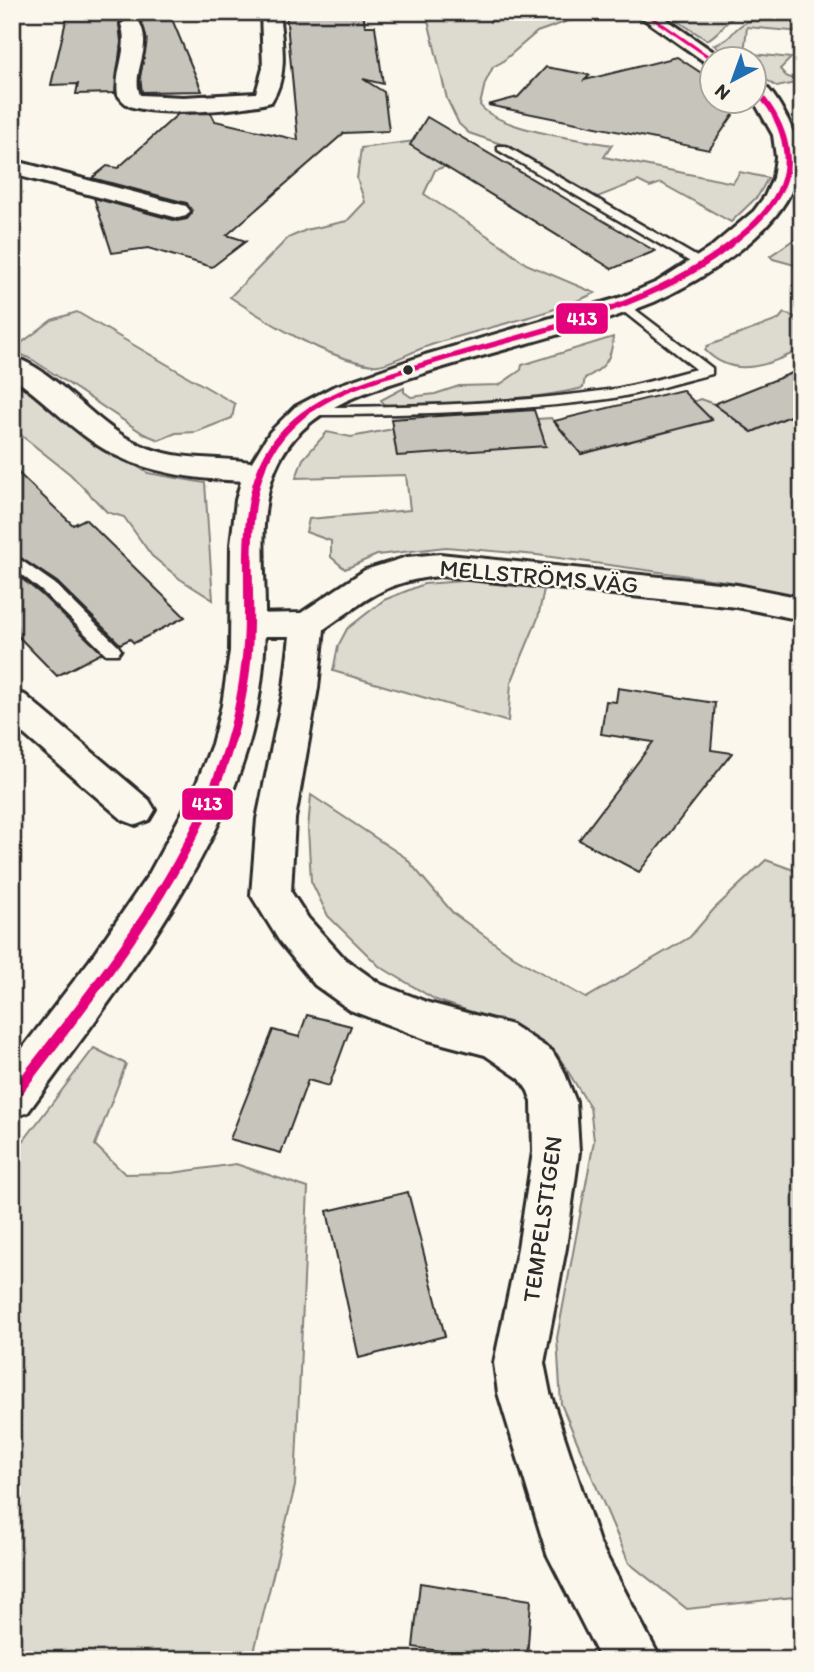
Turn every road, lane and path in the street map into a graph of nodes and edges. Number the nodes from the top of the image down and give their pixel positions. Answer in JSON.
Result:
{"nodes":[{"id":1,"x":270,"y":12,"type":"edge"},
{"id":2,"x":643,"y":12,"type":"edge"},
{"id":3,"x":131,"y":24,"type":"dead end"},
{"id":4,"x":698,"y":49,"type":"edge"},
{"id":5,"x":768,"y":100,"type":"edge"},
{"id":6,"x":502,"y":148,"type":"dead end"},
{"id":7,"x":12,"y":167,"type":"edge"},
{"id":8,"x":798,"y":177,"type":"edge"},
{"id":9,"x":178,"y":211,"type":"dead end"},
{"id":10,"x":702,"y":264,"type":"junction"},
{"id":11,"x":624,"y":305,"type":"junction"},
{"id":12,"x":12,"y":365,"type":"edge"},
{"id":13,"x":310,"y":411,"type":"junction"},
{"id":14,"x":259,"y":472,"type":"junction"},
{"id":15,"x":12,"y":559,"type":"edge"},
{"id":16,"x":802,"y":610,"type":"edge"},
{"id":17,"x":309,"y":624,"type":"junction"},
{"id":18,"x":248,"y":625,"type":"junction"},
{"id":19,"x":112,"y":650,"type":"dead end"},
{"id":20,"x":14,"y":707,"type":"edge"},
{"id":21,"x":136,"y":810,"type":"dead end"},
{"id":22,"x":12,"y":1098,"type":"edge"},
{"id":23,"x":632,"y":1660,"type":"edge"}],
"edges":[{"from":1,"to":3,"type":"street"},
{"from":2,"to":4,"type":"street"},
{"from":5,"to":8,"type":"street"},
{"from":6,"to":10,"type":"lane"},
{"from":7,"to":9,"type":"street"},
{"from":8,"to":10,"type":"street"},
{"from":10,"to":11,"type":"street"},
{"from":11,"to":13,"type":"street"},
{"from":11,"to":13,"type":"lane"},
{"from":12,"to":14,"type":"street"},
{"from":13,"to":14,"type":"street"},
{"from":14,"to":18,"type":"street"},
{"from":15,"to":19,"type":"lane"},
{"from":16,"to":17,"type":"street","name":"MELLSTRÖMS VÄG"},
{"from":17,"to":18,"type":"street"},
{"from":17,"to":23,"type":"street","name":"TEMPELSTIGEN"},
{"from":18,"to":22,"type":"street"},
{"from":20,"to":21,"type":"street"}]}
